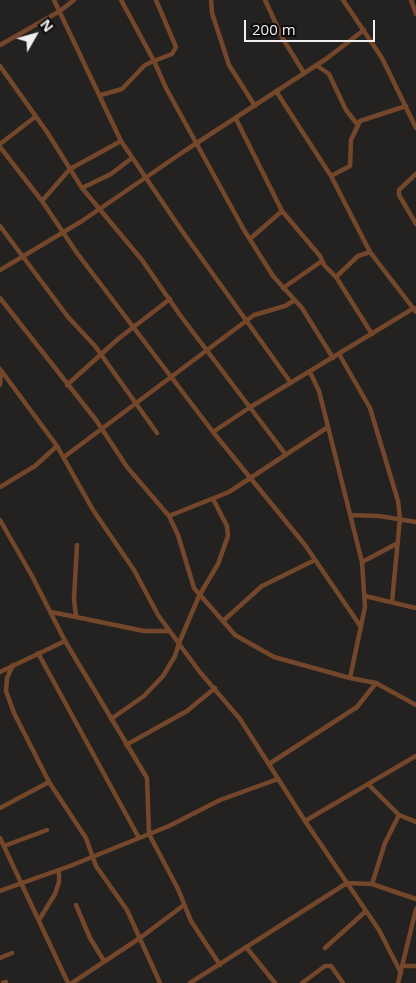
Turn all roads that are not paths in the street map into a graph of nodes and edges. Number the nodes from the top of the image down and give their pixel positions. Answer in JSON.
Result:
{"nodes":[{"id":1,"x":54,"y":0,"type":"edge"},
{"id":2,"x":74,"y":0,"type":"edge"},
{"id":3,"x":121,"y":0,"type":"edge"},
{"id":4,"x":156,"y":0,"type":"edge"},
{"id":5,"x":211,"y":0,"type":"edge"},
{"id":6,"x":265,"y":0,"type":"edge"},
{"id":7,"x":343,"y":0,"type":"edge"},
{"id":8,"x":411,"y":0,"type":"edge"},
{"id":9,"x":60,"y":11,"type":"junction"},
{"id":10,"x":416,"y":14,"type":"edge"},
{"id":11,"x":364,"y":30,"type":"junction"},
{"id":12,"x":0,"y":45,"type":"edge"},
{"id":13,"x":154,"y":61,"type":"junction"},
{"id":14,"x":0,"y":66,"type":"edge"},
{"id":15,"x":316,"y":66,"type":"junction"},
{"id":16,"x":304,"y":73,"type":"junction"},
{"id":17,"x":276,"y":91,"type":"junction"},
{"id":18,"x":101,"y":95,"type":"junction"},
{"id":19,"x":255,"y":106,"type":"junction"},
{"id":20,"x":406,"y":106,"type":"junction"},
{"id":21,"x":35,"y":117,"type":"junction"},
{"id":22,"x":236,"y":119,"type":"junction"},
{"id":23,"x":357,"y":124,"type":"junction"},
{"id":24,"x":416,"y":128,"type":"edge"},
{"id":25,"x":121,"y":141,"type":"junction"},
{"id":26,"x":197,"y":144,"type":"junction"},
{"id":27,"x":0,"y":146,"type":"edge"},
{"id":28,"x":132,"y":158,"type":"junction"},
{"id":29,"x":70,"y":169,"type":"junction"},
{"id":30,"x":416,"y":174,"type":"edge"},
{"id":31,"x":331,"y":176,"type":"junction"},
{"id":32,"x":145,"y":178,"type":"junction"},
{"id":33,"x":82,"y":188,"type":"junction"},
{"id":34,"x":42,"y":201,"type":"junction"},
{"id":35,"x":99,"y":210,"type":"junction"},
{"id":36,"x":282,"y":211,"type":"junction"},
{"id":37,"x":416,"y":224,"type":"edge"},
{"id":38,"x":0,"y":226,"type":"edge"},
{"id":39,"x":63,"y":233,"type":"junction"},
{"id":40,"x":250,"y":238,"type":"junction"},
{"id":41,"x":370,"y":252,"type":"junction"},
{"id":42,"x":25,"y":257,"type":"junction"},
{"id":43,"x":322,"y":261,"type":"junction"},
{"id":44,"x":0,"y":270,"type":"edge"},
{"id":45,"x":336,"y":277,"type":"junction"},
{"id":46,"x":283,"y":288,"type":"junction"},
{"id":47,"x":0,"y":298,"type":"edge"},
{"id":48,"x":170,"y":299,"type":"junction"},
{"id":49,"x":295,"y":300,"type":"junction"},
{"id":50,"x":415,"y":310,"type":"edge"},
{"id":51,"x":246,"y":321,"type":"junction"},
{"id":52,"x":134,"y":328,"type":"junction"},
{"id":53,"x":372,"y":334,"type":"junction"},
{"id":54,"x":207,"y":349,"type":"junction"},
{"id":55,"x":339,"y":354,"type":"junction"},
{"id":56,"x":101,"y":355,"type":"junction"},
{"id":57,"x":333,"y":358,"type":"junction"},
{"id":58,"x":1,"y":370,"type":"edge"},
{"id":59,"x":310,"y":372,"type":"junction"},
{"id":60,"x":171,"y":376,"type":"junction"},
{"id":61,"x":290,"y":383,"type":"junction"},
{"id":62,"x":0,"y":385,"type":"edge"},
{"id":63,"x":67,"y":385,"type":"junction"},
{"id":64,"x":137,"y":404,"type":"junction"},
{"id":65,"x":250,"y":407,"type":"junction"},
{"id":66,"x":328,"y":428,"type":"junction"},
{"id":67,"x":102,"y":430,"type":"junction"},
{"id":68,"x":213,"y":432,"type":"junction"},
{"id":69,"x":157,"y":433,"type":"dead end"},
{"id":70,"x":58,"y":446,"type":"junction"},
{"id":71,"x":286,"y":455,"type":"junction"},
{"id":72,"x":64,"y":457,"type":"junction"},
{"id":73,"x":249,"y":478,"type":"junction"},
{"id":74,"x":1,"y":485,"type":"edge"},
{"id":75,"x":213,"y":499,"type":"junction"},
{"id":76,"x":350,"y":515,"type":"junction"},
{"id":77,"x":169,"y":516,"type":"junction"},
{"id":78,"x":400,"y":518,"type":"junction"},
{"id":79,"x":0,"y":520,"type":"edge"},
{"id":80,"x":416,"y":522,"type":"edge"},
{"id":81,"x":398,"y":542,"type":"junction"},
{"id":82,"x":77,"y":545,"type":"dead end"},
{"id":83,"x":315,"y":560,"type":"junction"},
{"id":84,"x":362,"y":562,"type":"junction"},
{"id":85,"x":199,"y":596,"type":"junction"},
{"id":86,"x":365,"y":596,"type":"junction"},
{"id":87,"x":392,"y":602,"type":"junction"},
{"id":88,"x":416,"y":608,"type":"edge"},
{"id":89,"x":51,"y":612,"type":"junction"},
{"id":90,"x":76,"y":617,"type":"junction"},
{"id":91,"x":223,"y":621,"type":"junction"},
{"id":92,"x":361,"y":627,"type":"junction"},
{"id":93,"x":170,"y":631,"type":"junction"},
{"id":94,"x":65,"y":640,"type":"junction"},
{"id":95,"x":178,"y":643,"type":"junction"},
{"id":96,"x":38,"y":653,"type":"junction"},
{"id":97,"x":13,"y":665,"type":"junction"},
{"id":98,"x":0,"y":672,"type":"edge"},
{"id":99,"x":350,"y":678,"type":"junction"},
{"id":100,"x":376,"y":683,"type":"junction"},
{"id":101,"x":215,"y":688,"type":"junction"},
{"id":102,"x":416,"y":705,"type":"edge"},
{"id":103,"x":111,"y":719,"type":"junction"},
{"id":104,"x":126,"y":745,"type":"junction"},
{"id":105,"x":416,"y":756,"type":"edge"},
{"id":106,"x":269,"y":764,"type":"junction"},
{"id":107,"x":278,"y":780,"type":"junction"},
{"id":108,"x":50,"y":782,"type":"junction"},
{"id":109,"x":369,"y":785,"type":"junction"},
{"id":110,"x":0,"y":808,"type":"edge"},
{"id":111,"x":399,"y":815,"type":"junction"},
{"id":112,"x":304,"y":822,"type":"junction"},
{"id":113,"x":416,"y":822,"type":"edge"},
{"id":114,"x":46,"y":830,"type":"dead end"},
{"id":115,"x":149,"y":834,"type":"junction"},
{"id":116,"x":0,"y":838,"type":"edge"},
{"id":117,"x":139,"y":838,"type":"junction"},
{"id":118,"x":4,"y":846,"type":"junction"},
{"id":119,"x":93,"y":856,"type":"junction"},
{"id":120,"x":59,"y":870,"type":"junction"},
{"id":121,"x":347,"y":883,"type":"junction"},
{"id":122,"x":21,"y":884,"type":"junction"},
{"id":123,"x":372,"y":884,"type":"junction"},
{"id":124,"x":0,"y":891,"type":"edge"},
{"id":125,"x":416,"y":899,"type":"edge"},
{"id":126,"x":76,"y":905,"type":"dead end"},
{"id":127,"x":184,"y":905,"type":"junction"},
{"id":128,"x":416,"y":909,"type":"edge"},
{"id":129,"x":366,"y":911,"type":"junction"},
{"id":130,"x":39,"y":920,"type":"junction"},
{"id":131,"x":414,"y":925,"type":"edge"},
{"id":132,"x":140,"y":938,"type":"junction"},
{"id":133,"x":246,"y":947,"type":"junction"},
{"id":134,"x":325,"y":948,"type":"dead end"},
{"id":135,"x":12,"y":953,"type":"dead end"},
{"id":136,"x":0,"y":958,"type":"edge"},
{"id":137,"x":104,"y":961,"type":"junction"},
{"id":138,"x":220,"y":965,"type":"junction"},
{"id":139,"x":403,"y":966,"type":"junction"},
{"id":140,"x":416,"y":966,"type":"edge"},
{"id":141,"x":401,"y":973,"type":"junction"},
{"id":142,"x":197,"y":981,"type":"edge"},
{"id":143,"x":398,"y":982,"type":"edge"},
{"id":144,"x":68,"y":983,"type":"edge"},
{"id":145,"x":72,"y":983,"type":"edge"},
{"id":146,"x":160,"y":983,"type":"edge"},
{"id":147,"x":190,"y":983,"type":"edge"},
{"id":148,"x":275,"y":983,"type":"edge"},
{"id":149,"x":302,"y":983,"type":"edge"},
{"id":150,"x":343,"y":983,"type":"edge"}],
"edges":[{"from":1,"to":9,"type":"street"},
{"from":2,"to":9,"type":"street"},
{"from":3,"to":13,"type":"street"},
{"from":4,"to":13,"type":"street"},
{"from":5,"to":19,"type":"street"},
{"from":6,"to":16,"type":"street"},
{"from":7,"to":11,"type":"street"},
{"from":8,"to":10,"type":"street"},
{"from":9,"to":12,"type":"street"},
{"from":9,"to":18,"type":"street"},
{"from":11,"to":15,"type":"street"},
{"from":11,"to":20,"type":"street"},
{"from":13,"to":18,"type":"street"},
{"from":13,"to":26,"type":"street"},
{"from":14,"to":21,"type":"street"},
{"from":15,"to":16,"type":"street"},
{"from":15,"to":23,"type":"street"},
{"from":16,"to":17,"type":"street"},
{"from":17,"to":19,"type":"street"},
{"from":17,"to":31,"type":"street"},
{"from":18,"to":25,"type":"street"},
{"from":19,"to":22,"type":"street"},
{"from":20,"to":23,"type":"street"},
{"from":20,"to":24,"type":"street"},
{"from":21,"to":27,"type":"street"},
{"from":21,"to":29,"type":"street"},
{"from":22,"to":26,"type":"street"},
{"from":22,"to":36,"type":"street"},
{"from":23,"to":31,"type":"street"},
{"from":25,"to":28,"type":"street"},
{"from":25,"to":29,"type":"street"},
{"from":26,"to":32,"type":"street"},
{"from":26,"to":40,"type":"street"},
{"from":27,"to":34,"type":"street"},
{"from":28,"to":32,"type":"street"},
{"from":28,"to":33,"type":"street"},
{"from":29,"to":33,"type":"street"},
{"from":29,"to":34,"type":"street"},
{"from":30,"to":37,"type":"street"},
{"from":31,"to":41,"type":"street"},
{"from":32,"to":35,"type":"street"},
{"from":32,"to":51,"type":"street"},
{"from":33,"to":35,"type":"street"},
{"from":34,"to":39,"type":"street"},
{"from":35,"to":39,"type":"street"},
{"from":35,"to":48,"type":"street"},
{"from":36,"to":40,"type":"street"},
{"from":36,"to":43,"type":"street"},
{"from":38,"to":42,"type":"street"},
{"from":39,"to":42,"type":"street"},
{"from":39,"to":52,"type":"street"},
{"from":40,"to":46,"type":"street"},
{"from":41,"to":45,"type":"street"},
{"from":41,"to":50,"type":"street"},
{"from":42,"to":44,"type":"street"},
{"from":42,"to":56,"type":"street"},
{"from":43,"to":45,"type":"street"},
{"from":43,"to":46,"type":"street"},
{"from":45,"to":53,"type":"street"},
{"from":46,"to":49,"type":"street"},
{"from":47,"to":63,"type":"street"},
{"from":48,"to":52,"type":"street"},
{"from":48,"to":54,"type":"street"},
{"from":49,"to":51,"type":"street"},
{"from":49,"to":57,"type":"street"},
{"from":50,"to":53,"type":"street"},
{"from":51,"to":54,"type":"street"},
{"from":51,"to":61,"type":"street"},
{"from":52,"to":56,"type":"street"},
{"from":52,"to":60,"type":"street"},
{"from":53,"to":55,"type":"street"},
{"from":54,"to":60,"type":"street"},
{"from":54,"to":65,"type":"street"},
{"from":55,"to":57,"type":"street"},
{"from":55,"to":78,"type":"street"},
{"from":56,"to":63,"type":"street"},
{"from":56,"to":64,"type":"street"},
{"from":57,"to":59,"type":"street"},
{"from":58,"to":62,"type":"street"},
{"from":58,"to":70,"type":"street"},
{"from":59,"to":61,"type":"street"},
{"from":59,"to":66,"type":"street"},
{"from":60,"to":64,"type":"street"},
{"from":60,"to":68,"type":"street"},
{"from":61,"to":65,"type":"street"},
{"from":63,"to":67,"type":"street"},
{"from":64,"to":67,"type":"street"},
{"from":64,"to":69,"type":"street"},
{"from":65,"to":68,"type":"street"},
{"from":65,"to":71,"type":"street"},
{"from":66,"to":71,"type":"street"},
{"from":66,"to":76,"type":"street"},
{"from":67,"to":72,"type":"street"},
{"from":67,"to":77,"type":"street"},
{"from":68,"to":73,"type":"street"},
{"from":70,"to":72,"type":"street"},
{"from":70,"to":74,"type":"street"},
{"from":71,"to":73,"type":"street"},
{"from":72,"to":93,"type":"street"},
{"from":73,"to":75,"type":"street"},
{"from":73,"to":83,"type":"street"},
{"from":75,"to":77,"type":"street"},
{"from":75,"to":85,"type":"street"},
{"from":76,"to":78,"type":"street"},
{"from":76,"to":84,"type":"street"},
{"from":77,"to":85,"type":"street"},
{"from":78,"to":80,"type":"street"},
{"from":78,"to":81,"type":"street"},
{"from":79,"to":89,"type":"street"},
{"from":81,"to":84,"type":"street"},
{"from":81,"to":87,"type":"street"},
{"from":82,"to":90,"type":"street"},
{"from":83,"to":91,"type":"street"},
{"from":83,"to":92,"type":"street"},
{"from":84,"to":86,"type":"street"},
{"from":85,"to":91,"type":"street"},
{"from":85,"to":95,"type":"street"},
{"from":86,"to":87,"type":"street"},
{"from":86,"to":92,"type":"street"},
{"from":87,"to":88,"type":"street"},
{"from":89,"to":90,"type":"street"},
{"from":89,"to":94,"type":"street"},
{"from":90,"to":93,"type":"street"},
{"from":91,"to":99,"type":"street"},
{"from":92,"to":99,"type":"street"},
{"from":93,"to":95,"type":"street"},
{"from":94,"to":96,"type":"street"},
{"from":94,"to":103,"type":"street"},
{"from":95,"to":101,"type":"street"},
{"from":95,"to":103,"type":"street"},
{"from":96,"to":97,"type":"street"},
{"from":96,"to":117,"type":"street"},
{"from":97,"to":98,"type":"street"},
{"from":97,"to":108,"type":"street"},
{"from":99,"to":100,"type":"street"},
{"from":100,"to":102,"type":"street"},
{"from":100,"to":106,"type":"street"},
{"from":101,"to":104,"type":"street"},
{"from":101,"to":106,"type":"street"},
{"from":103,"to":104,"type":"street"},
{"from":104,"to":115,"type":"street"},
{"from":105,"to":109,"type":"street"},
{"from":106,"to":107,"type":"street"},
{"from":107,"to":112,"type":"street"},
{"from":107,"to":115,"type":"street"},
{"from":108,"to":110,"type":"street"},
{"from":108,"to":119,"type":"street"},
{"from":109,"to":111,"type":"street"},
{"from":109,"to":112,"type":"street"},
{"from":111,"to":113,"type":"street"},
{"from":111,"to":123,"type":"street"},
{"from":112,"to":121,"type":"street"},
{"from":114,"to":118,"type":"street"},
{"from":115,"to":117,"type":"street"},
{"from":115,"to":127,"type":"street"},
{"from":116,"to":118,"type":"street"},
{"from":117,"to":119,"type":"street"},
{"from":118,"to":122,"type":"street"},
{"from":119,"to":120,"type":"street"},
{"from":119,"to":132,"type":"street"},
{"from":120,"to":122,"type":"street"},
{"from":120,"to":130,"type":"street"},
{"from":121,"to":123,"type":"street"},
{"from":121,"to":129,"type":"street"},
{"from":121,"to":133,"type":"street"},
{"from":122,"to":124,"type":"street"},
{"from":122,"to":130,"type":"street"},
{"from":123,"to":125,"type":"street"},
{"from":126,"to":137,"type":"street"},
{"from":127,"to":132,"type":"street"},
{"from":127,"to":138,"type":"street"},
{"from":128,"to":131,"type":"street"},
{"from":129,"to":134,"type":"street"},
{"from":129,"to":141,"type":"street"},
{"from":130,"to":144,"type":"street"},
{"from":131,"to":139,"type":"street"},
{"from":132,"to":137,"type":"street"},
{"from":132,"to":146,"type":"street"},
{"from":133,"to":138,"type":"street"},
{"from":133,"to":148,"type":"street"},
{"from":135,"to":136,"type":"street"},
{"from":137,"to":145,"type":"street"},
{"from":138,"to":142,"type":"street"},
{"from":139,"to":140,"type":"street"},
{"from":139,"to":141,"type":"street"},
{"from":141,"to":143,"type":"street"},
{"from":142,"to":147,"type":"street"},
{"from":149,"to":150,"type":"street"}]}
